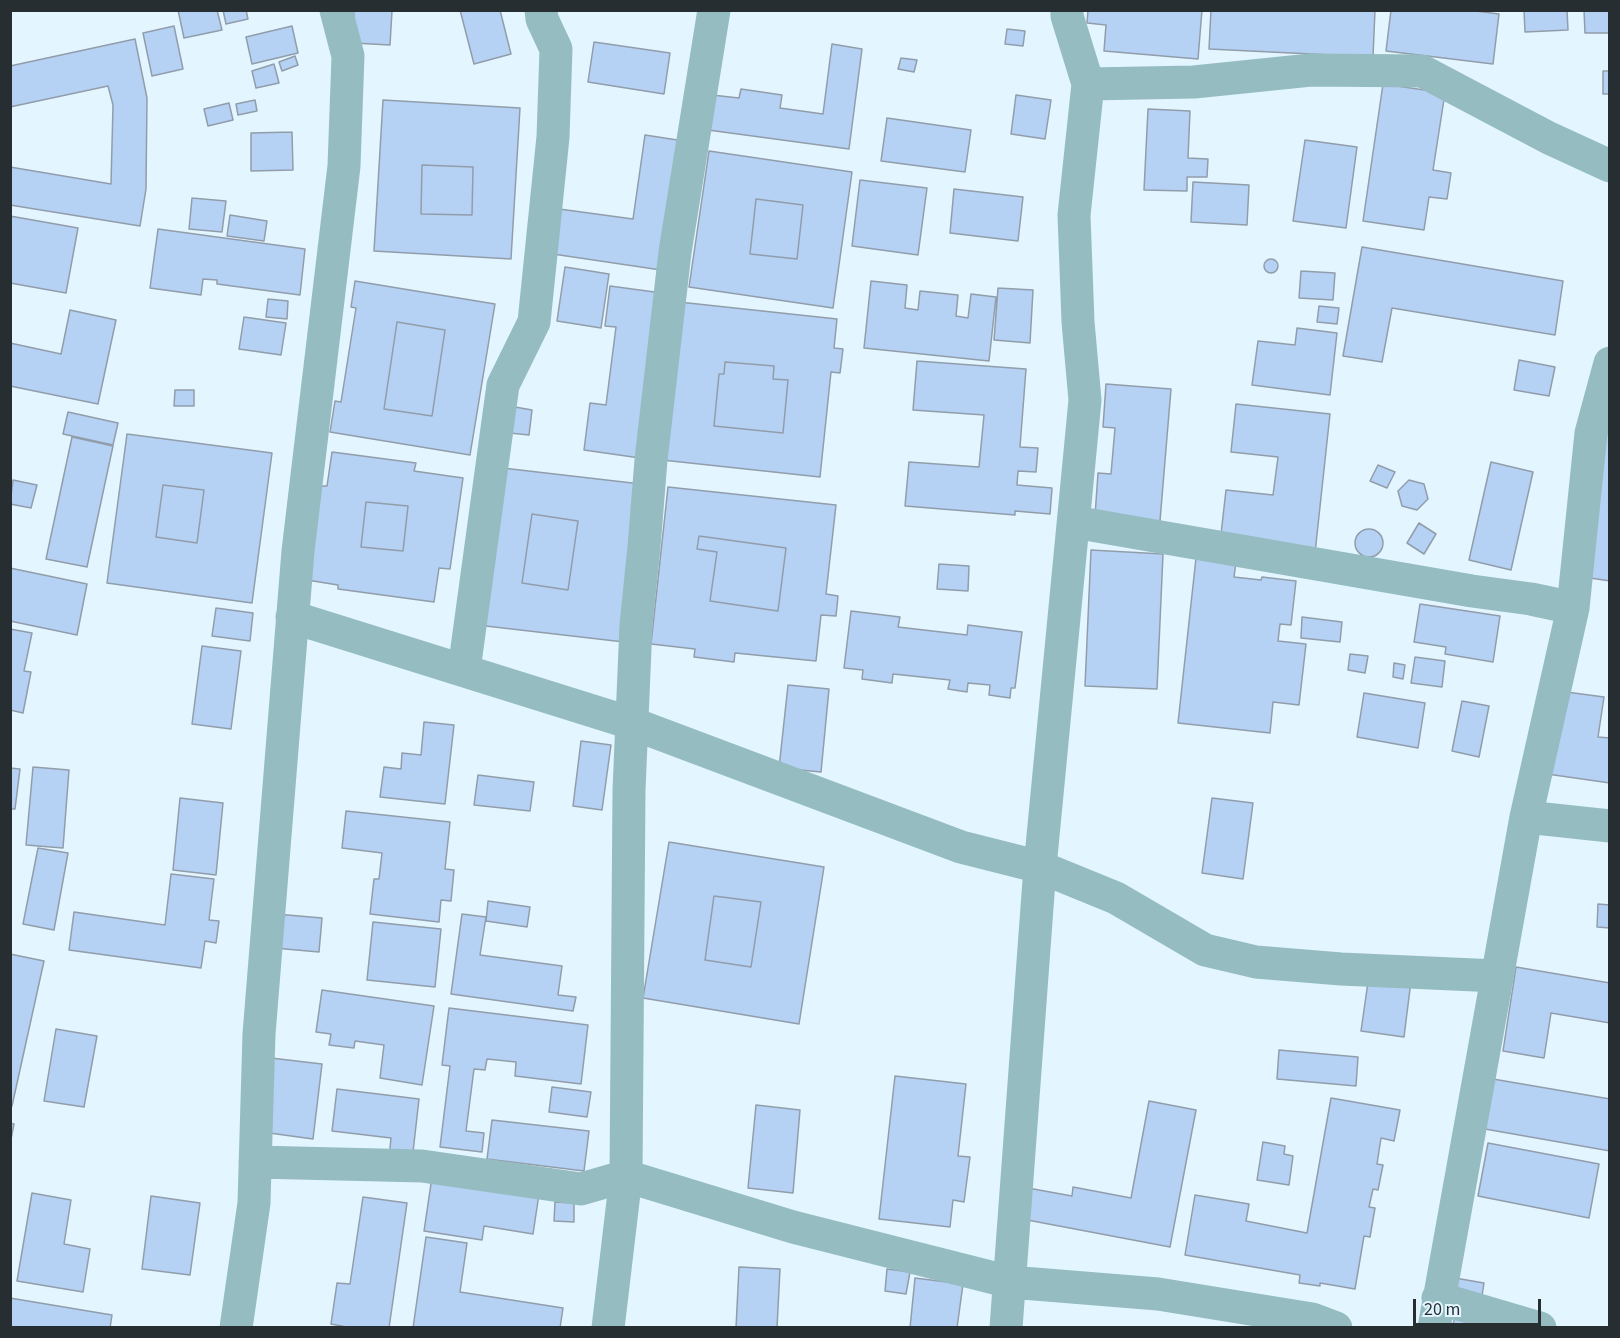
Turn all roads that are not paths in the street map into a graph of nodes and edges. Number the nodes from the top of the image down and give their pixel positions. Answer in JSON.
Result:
{"nodes":[{"id":1,"x":336,"y":10,"type":"edge"},
{"id":2,"x":541,"y":10,"type":"edge"},
{"id":3,"x":714,"y":10,"type":"edge"},
{"id":4,"x":1067,"y":10,"type":"edge"},
{"id":5,"x":1088,"y":84,"type":"junction"},
{"id":6,"x":1610,"y":166,"type":"edge"},
{"id":7,"x":1610,"y":363,"type":"edge"},
{"id":8,"x":1074,"y":522,"type":"junction"},
{"id":9,"x":1573,"y":608,"type":"junction"},
{"id":10,"x":292,"y":617,"type":"junction"},
{"id":11,"x":464,"y":670,"type":"junction"},
{"id":12,"x":631,"y":723,"type":"junction"},
{"id":13,"x":1526,"y":817,"type":"junction"},
{"id":14,"x":1610,"y":826,"type":"edge"},
{"id":15,"x":1040,"y":867,"type":"junction"},
{"id":16,"x":1497,"y":976,"type":"junction"},
{"id":17,"x":255,"y":1162,"type":"junction"},
{"id":18,"x":626,"y":1176,"type":"junction"},
{"id":19,"x":1010,"y":1282,"type":"junction"},
{"id":20,"x":1436,"y":1313,"type":"edge"},
{"id":21,"x":236,"y":1328,"type":"edge"},
{"id":22,"x":608,"y":1328,"type":"edge"},
{"id":23,"x":1006,"y":1328,"type":"edge"},
{"id":24,"x":1336,"y":1328,"type":"edge"},
{"id":25,"x":1540,"y":1328,"type":"edge"}],
"edges":[{"from":1,"to":10,"type":"street"},
{"from":2,"to":11,"type":"street"},
{"from":3,"to":12,"type":"street"},
{"from":4,"to":5,"type":"street"},
{"from":5,"to":6,"type":"street"},
{"from":5,"to":8,"type":"street"},
{"from":7,"to":9,"type":"street"},
{"from":8,"to":9,"type":"street"},
{"from":8,"to":15,"type":"street"},
{"from":9,"to":13,"type":"street"},
{"from":10,"to":11,"type":"street"},
{"from":10,"to":17,"type":"street"},
{"from":11,"to":12,"type":"street"},
{"from":12,"to":15,"type":"street"},
{"from":12,"to":18,"type":"street"},
{"from":13,"to":14,"type":"street"},
{"from":13,"to":16,"type":"street"},
{"from":15,"to":16,"type":"street"},
{"from":15,"to":19,"type":"street"},
{"from":16,"to":20,"type":"street"},
{"from":17,"to":18,"type":"street"},
{"from":17,"to":21,"type":"street"},
{"from":18,"to":19,"type":"street"},
{"from":18,"to":22,"type":"street"},
{"from":19,"to":23,"type":"street"},
{"from":19,"to":24,"type":"street"},
{"from":20,"to":25,"type":"street"}]}
